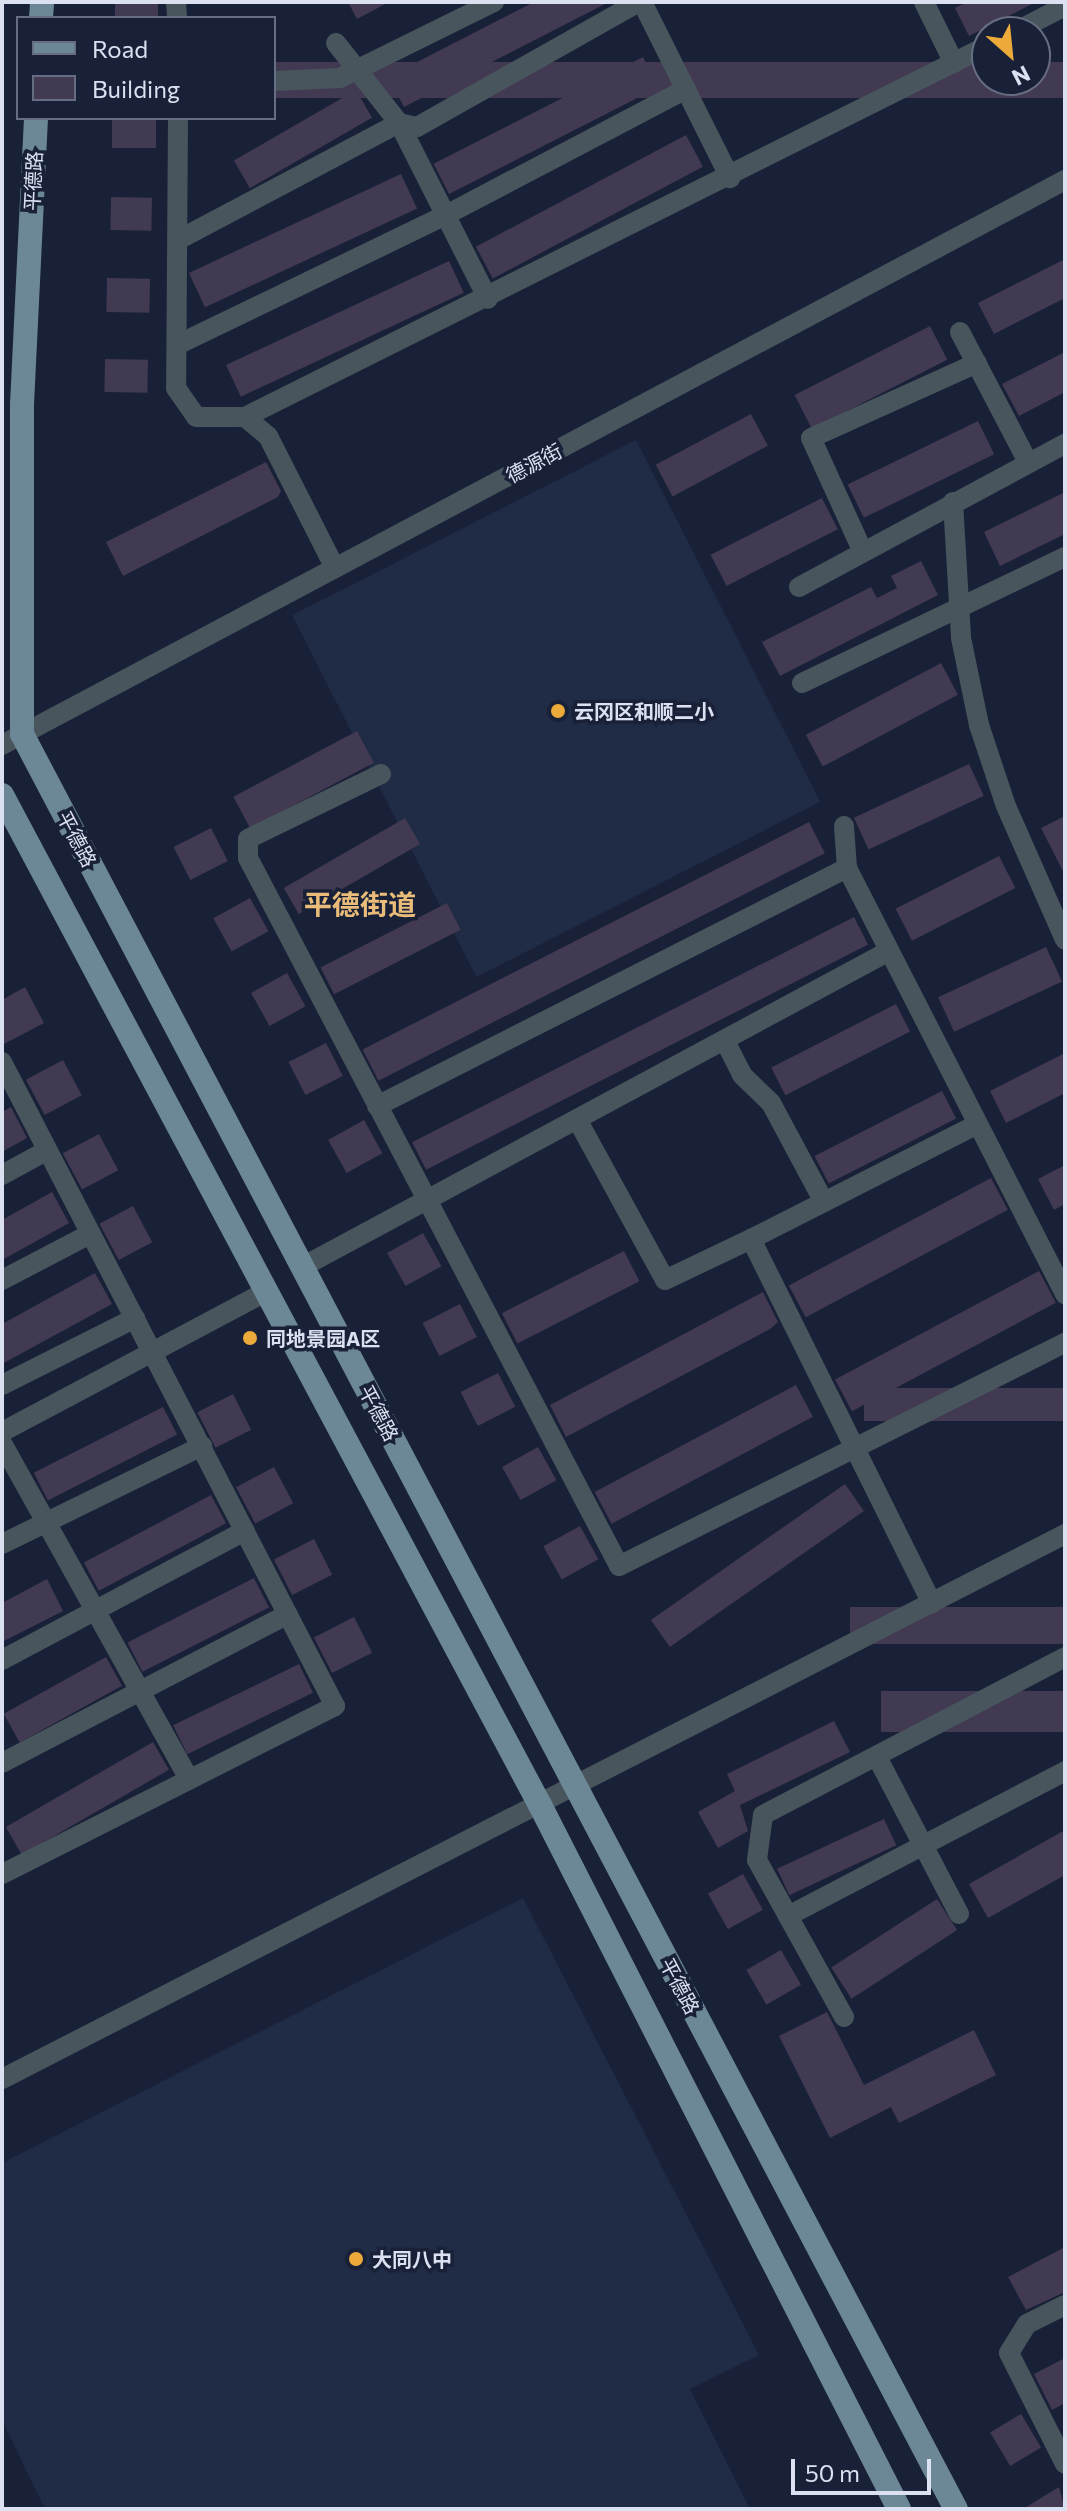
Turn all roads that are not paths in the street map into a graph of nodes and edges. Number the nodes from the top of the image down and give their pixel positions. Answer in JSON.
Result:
{"nodes":[{"id":1,"x":494,"y":2,"type":"edge"},
{"id":2,"x":641,"y":2,"type":"edge"},
{"id":3,"x":924,"y":2,"type":"edge"},
{"id":4,"x":1065,"y":6,"type":"edge"},
{"id":5,"x":1046,"y":16,"type":"edge"},
{"id":6,"x":336,"y":43,"type":"dead end"},
{"id":7,"x":971,"y":54,"type":"edge"},
{"id":8,"x":954,"y":63,"type":"junction"},
{"id":9,"x":353,"y":72,"type":"junction"},
{"id":10,"x":276,"y":81,"type":"edge"},
{"id":11,"x":686,"y":89,"type":"junction"},
{"id":12,"x":36,"y":120,"type":"edge"},
{"id":13,"x":178,"y":120,"type":"edge"},
{"id":14,"x":399,"y":123,"type":"junction"},
{"id":15,"x":730,"y":178,"type":"junction"},
{"id":16,"x":1065,"y":180,"type":"edge"},
{"id":17,"x":446,"y":215,"type":"junction"},
{"id":18,"x":178,"y":240,"type":"junction"},
{"id":19,"x":488,"y":299,"type":"junction"},
{"id":20,"x":960,"y":332,"type":"dead end"},
{"id":21,"x":177,"y":345,"type":"junction"},
{"id":22,"x":977,"y":363,"type":"junction"},
{"id":23,"x":245,"y":417,"type":"junction"},
{"id":24,"x":1065,"y":444,"type":"edge"},
{"id":25,"x":1028,"y":462,"type":"junction"},
{"id":26,"x":953,"y":502,"type":"junction"},
{"id":27,"x":863,"y":552,"type":"junction"},
{"id":28,"x":1063,"y":564,"type":"edge"},
{"id":29,"x":335,"y":568,"type":"junction"},
{"id":30,"x":799,"y":587,"type":"dead end"},
{"id":31,"x":959,"y":606,"type":"junction"},
{"id":32,"x":802,"y":683,"type":"dead end"},
{"id":33,"x":12,"y":740,"type":"edge"},
{"id":34,"x":381,"y":774,"type":"dead end"},
{"id":35,"x":2,"y":795,"type":"edge"},
{"id":36,"x":844,"y":826,"type":"dead end"},
{"id":37,"x":847,"y":868,"type":"junction"},
{"id":38,"x":1065,"y":940,"type":"edge"},
{"id":39,"x":889,"y":951,"type":"junction"},
{"id":40,"x":725,"y":1041,"type":"junction"},
{"id":41,"x":3,"y":1065,"type":"edge"},
{"id":42,"x":377,"y":1106,"type":"junction"},
{"id":43,"x":578,"y":1121,"type":"junction"},
{"id":44,"x":978,"y":1124,"type":"junction"},
{"id":45,"x":46,"y":1151,"type":"junction"},
{"id":46,"x":2,"y":1175,"type":"edge"},
{"id":47,"x":824,"y":1202,"type":"junction"},
{"id":48,"x":427,"y":1203,"type":"junction"},
{"id":49,"x":90,"y":1234,"type":"junction"},
{"id":50,"x":751,"y":1239,"type":"junction"},
{"id":51,"x":302,"y":1267,"type":"junction"},
{"id":52,"x":2,"y":1280,"type":"edge"},
{"id":53,"x":265,"y":1292,"type":"junction"},
{"id":54,"x":1065,"y":1294,"type":"edge"},
{"id":55,"x":135,"y":1318,"type":"junction"},
{"id":56,"x":1065,"y":1343,"type":"edge"},
{"id":57,"x":155,"y":1355,"type":"junction"},
{"id":58,"x":2,"y":1385,"type":"edge"},
{"id":59,"x":2,"y":1432,"type":"edge"},
{"id":60,"x":2,"y":1443,"type":"edge"},
{"id":61,"x":202,"y":1446,"type":"junction"},
{"id":62,"x":851,"y":1448,"type":"junction"},
{"id":63,"x":47,"y":1523,"type":"junction"},
{"id":64,"x":245,"y":1531,"type":"junction"},
{"id":65,"x":1065,"y":1534,"type":"edge"},
{"id":66,"x":2,"y":1544,"type":"edge"},
{"id":67,"x":932,"y":1603,"type":"junction"},
{"id":68,"x":97,"y":1610,"type":"junction"},
{"id":69,"x":288,"y":1614,"type":"junction"},
{"id":70,"x":1065,"y":1657,"type":"edge"},
{"id":71,"x":2,"y":1660,"type":"edge"},
{"id":72,"x":141,"y":1689,"type":"junction"},
{"id":73,"x":877,"y":1757,"type":"junction"},
{"id":74,"x":2,"y":1763,"type":"edge"},
{"id":75,"x":1065,"y":1771,"type":"edge"},
{"id":76,"x":189,"y":1779,"type":"junction"},
{"id":77,"x":575,"y":1787,"type":"junction"},
{"id":78,"x":540,"y":1805,"type":"junction"},
{"id":79,"x":925,"y":1844,"type":"junction"},
{"id":80,"x":2,"y":1874,"type":"edge"},
{"id":81,"x":959,"y":1914,"type":"dead end"},
{"id":82,"x":788,"y":1916,"type":"junction"},
{"id":83,"x":844,"y":2017,"type":"dead end"},
{"id":84,"x":2,"y":2079,"type":"edge"},
{"id":85,"x":1065,"y":2305,"type":"edge"},
{"id":86,"x":1065,"y":2464,"type":"edge"},
{"id":87,"x":899,"y":2509,"type":"edge"},
{"id":88,"x":956,"y":2509,"type":"edge"}],
"edges":[{"from":1,"to":9,"type":"street"},
{"from":2,"to":11,"type":"street"},
{"from":2,"to":14,"type":"street"},
{"from":3,"to":8,"type":"street"},
{"from":4,"to":5,"type":"street"},
{"from":6,"to":9,"type":"street"},
{"from":7,"to":8,"type":"street"},
{"from":8,"to":15,"type":"street"},
{"from":9,"to":10,"type":"street"},
{"from":9,"to":14,"type":"street"},
{"from":11,"to":15,"type":"street"},
{"from":11,"to":17,"type":"street"},
{"from":12,"to":33,"type":"main road","name":"平德路"},
{"from":13,"to":18,"type":"street"},
{"from":14,"to":17,"type":"street"},
{"from":14,"to":18,"type":"street"},
{"from":15,"to":19,"type":"street"},
{"from":16,"to":29,"type":"street","name":"德源街"},
{"from":17,"to":19,"type":"street"},
{"from":17,"to":21,"type":"street"},
{"from":18,"to":21,"type":"street"},
{"from":19,"to":23,"type":"street"},
{"from":20,"to":22,"type":"street"},
{"from":21,"to":23,"type":"street"},
{"from":22,"to":25,"type":"street"},
{"from":22,"to":27,"type":"street"},
{"from":23,"to":29,"type":"street"},
{"from":24,"to":25,"type":"street"},
{"from":25,"to":26,"type":"street"},
{"from":26,"to":27,"type":"street"},
{"from":26,"to":31,"type":"street"},
{"from":27,"to":30,"type":"street"},
{"from":28,"to":31,"type":"street"},
{"from":29,"to":33,"type":"street","name":"德源街"},
{"from":31,"to":32,"type":"street"},
{"from":31,"to":38,"type":"street"},
{"from":33,"to":51,"type":"main road","name":"平德路"},
{"from":34,"to":42,"type":"street"},
{"from":35,"to":53,"type":"main road","name":"平德路"},
{"from":36,"to":37,"type":"street"},
{"from":37,"to":39,"type":"street"},
{"from":37,"to":42,"type":"street"},
{"from":39,"to":40,"type":"street"},
{"from":39,"to":44,"type":"street"},
{"from":40,"to":43,"type":"street"},
{"from":40,"to":47,"type":"street"},
{"from":41,"to":45,"type":"street"},
{"from":42,"to":48,"type":"street"},
{"from":43,"to":48,"type":"street"},
{"from":43,"to":50,"type":"street"},
{"from":44,"to":47,"type":"street"},
{"from":44,"to":54,"type":"street"},
{"from":45,"to":46,"type":"street"},
{"from":45,"to":49,"type":"street"},
{"from":47,"to":50,"type":"street"},
{"from":48,"to":51,"type":"street"},
{"from":48,"to":62,"type":"street"},
{"from":49,"to":52,"type":"street"},
{"from":49,"to":55,"type":"street"},
{"from":50,"to":62,"type":"street"},
{"from":51,"to":77,"type":"main road","name":"平德路"},
{"from":53,"to":57,"type":"street"},
{"from":53,"to":78,"type":"main road","name":"平德路"},
{"from":55,"to":57,"type":"street"},
{"from":55,"to":58,"type":"street"},
{"from":56,"to":62,"type":"street"},
{"from":57,"to":59,"type":"street"},
{"from":57,"to":61,"type":"street"},
{"from":60,"to":63,"type":"street"},
{"from":61,"to":63,"type":"street"},
{"from":61,"to":64,"type":"street"},
{"from":62,"to":67,"type":"street"},
{"from":63,"to":66,"type":"street"},
{"from":63,"to":68,"type":"street"},
{"from":64,"to":68,"type":"street"},
{"from":64,"to":69,"type":"street"},
{"from":65,"to":67,"type":"street"},
{"from":67,"to":77,"type":"street"},
{"from":68,"to":71,"type":"street"},
{"from":68,"to":72,"type":"street"},
{"from":69,"to":72,"type":"street"},
{"from":69,"to":76,"type":"street"},
{"from":70,"to":73,"type":"street"},
{"from":72,"to":74,"type":"street"},
{"from":72,"to":76,"type":"street"},
{"from":73,"to":79,"type":"street"},
{"from":73,"to":82,"type":"street"},
{"from":75,"to":79,"type":"street"},
{"from":76,"to":80,"type":"street"},
{"from":77,"to":78,"type":"street"},
{"from":77,"to":88,"type":"main road","name":"平德路"},
{"from":78,"to":84,"type":"street"},
{"from":78,"to":87,"type":"main road","name":"平德路"},
{"from":79,"to":81,"type":"street"},
{"from":79,"to":82,"type":"street"},
{"from":82,"to":83,"type":"street"},
{"from":85,"to":86,"type":"street"}]}
